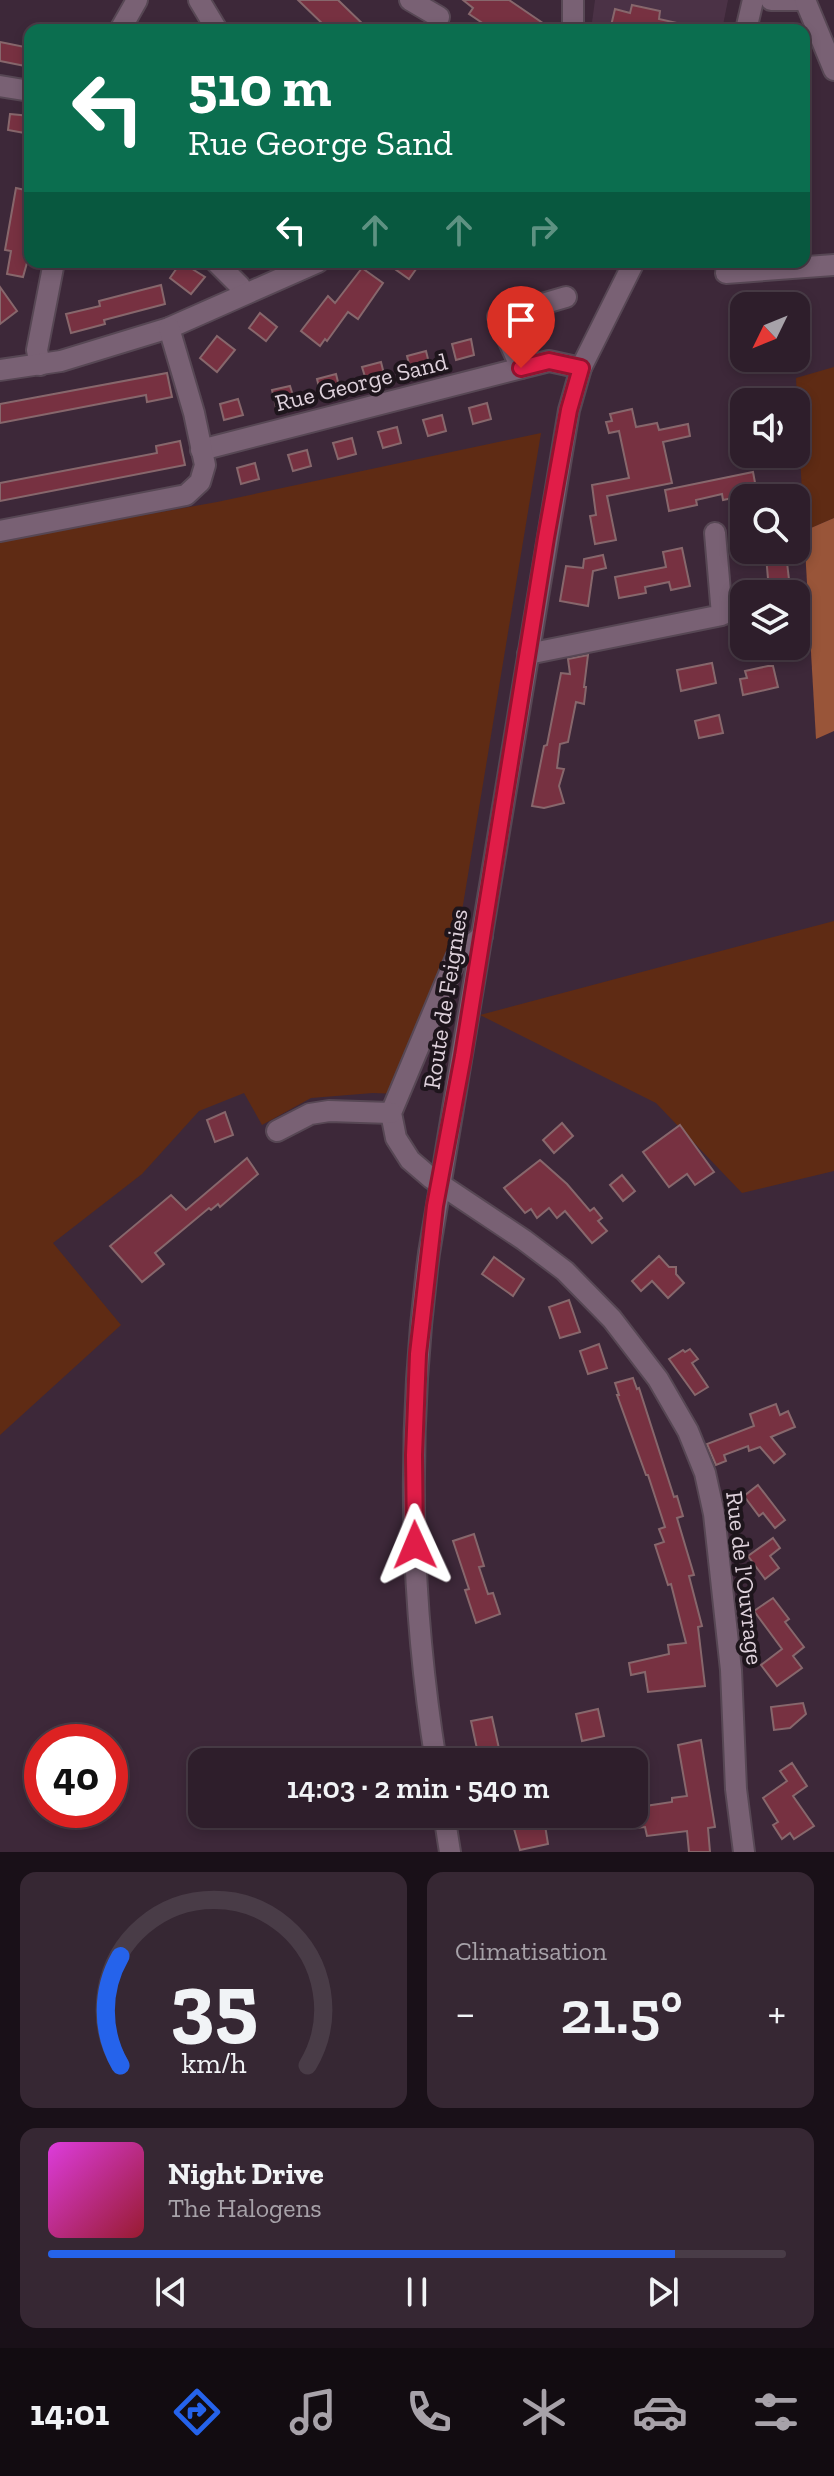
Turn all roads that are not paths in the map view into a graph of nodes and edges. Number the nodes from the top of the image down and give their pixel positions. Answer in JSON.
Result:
{"nodes":[{"id":1,"x":137,"y":0,"type":"edge"},
{"id":2,"x":199,"y":0,"type":"edge"},
{"id":3,"x":410,"y":0,"type":"edge"},
{"id":4,"x":573,"y":0,"type":"edge"},
{"id":5,"x":753,"y":0,"type":"edge"},
{"id":6,"x":771,"y":0,"type":"edge"},
{"id":7,"x":805,"y":0,"type":"edge"},
{"id":8,"x":440,"y":21,"type":"edge"},
{"id":9,"x":123,"y":24,"type":"edge"},
{"id":10,"x":213,"y":24,"type":"edge"},
{"id":11,"x":573,"y":24,"type":"edge"},
{"id":12,"x":747,"y":24,"type":"edge"},
{"id":13,"x":834,"y":70,"type":"edge"},
{"id":14,"x":0,"y":86,"type":"edge"},
{"id":15,"x":24,"y":90,"type":"edge"},
{"id":16,"x":834,"y":265,"type":"edge"},
{"id":17,"x":810,"y":267,"type":"edge"},
{"id":18,"x":53,"y":268,"type":"edge"},
{"id":19,"x":222,"y":268,"type":"edge"},
{"id":20,"x":304,"y":268,"type":"edge"},
{"id":21,"x":631,"y":268,"type":"edge"},
{"id":22,"x":794,"y":268,"type":"edge"},
{"id":23,"x":726,"y":273,"type":"dead end"},
{"id":24,"x":243,"y":294,"type":"junction"},
{"id":25,"x":566,"y":297,"type":"dead end"},
{"id":26,"x":169,"y":328,"type":"junction"},
{"id":27,"x":40,"y":365,"type":"junction"},
{"id":28,"x":521,"y":368,"type":"junction"},
{"id":29,"x":581,"y":368,"type":"junction"},
{"id":30,"x":0,"y":370,"type":"edge"},
{"id":31,"x":201,"y":450,"type":"junction"},
{"id":32,"x":0,"y":531,"type":"edge"},
{"id":33,"x":715,"y":533,"type":"dead end"},
{"id":34,"x":528,"y":654,"type":"junction"},
{"id":35,"x":482,"y":936,"type":"junction"},
{"id":36,"x":391,"y":1113,"type":"junction"},
{"id":37,"x":277,"y":1131,"type":"dead end"},
{"id":38,"x":439,"y":1182,"type":"junction"},
{"id":39,"x":434,"y":1748,"type":"edge"},
{"id":40,"x":446,"y":1828,"type":"edge"},
{"id":41,"x":450,"y":1852,"type":"edge"},
{"id":42,"x":744,"y":1852,"type":"edge"}],
"edges":[{"from":1,"to":9,"type":"street"},
{"from":2,"to":10,"type":"street"},
{"from":3,"to":8,"type":"street"},
{"from":4,"to":11,"type":"street"},
{"from":5,"to":12,"type":"street"},
{"from":6,"to":7,"type":"street"},
{"from":7,"to":13,"type":"street"},
{"from":14,"to":15,"type":"street"},
{"from":16,"to":17,"type":"street"},
{"from":18,"to":27,"type":"street"},
{"from":19,"to":24,"type":"street"},
{"from":20,"to":24,"type":"street"},
{"from":21,"to":29,"type":"street","name":"Route de Feignies"},
{"from":22,"to":23,"type":"street"},
{"from":24,"to":26,"type":"street"},
{"from":25,"to":28,"type":"street"},
{"from":26,"to":27,"type":"street"},
{"from":26,"to":31,"type":"street"},
{"from":27,"to":30,"type":"street"},
{"from":28,"to":29,"type":"street","name":"Rue George Sand"},
{"from":28,"to":31,"type":"street","name":"Rue George Sand"},
{"from":29,"to":34,"type":"street","name":"Route de Feignies"},
{"from":31,"to":32,"type":"street"},
{"from":33,"to":34,"type":"street"},
{"from":34,"to":35,"type":"street","name":"Route de Feignies"},
{"from":35,"to":36,"type":"street"},
{"from":35,"to":38,"type":"street","name":"Route de Feignies"},
{"from":36,"to":37,"type":"street"},
{"from":36,"to":38,"type":"street","name":"Rue de l'Ouvrage"},
{"from":38,"to":39,"type":"street","name":"Route de Feignies"},
{"from":38,"to":42,"type":"street","name":"Rue de l'Ouvrage"},
{"from":40,"to":41,"type":"street"}]}
